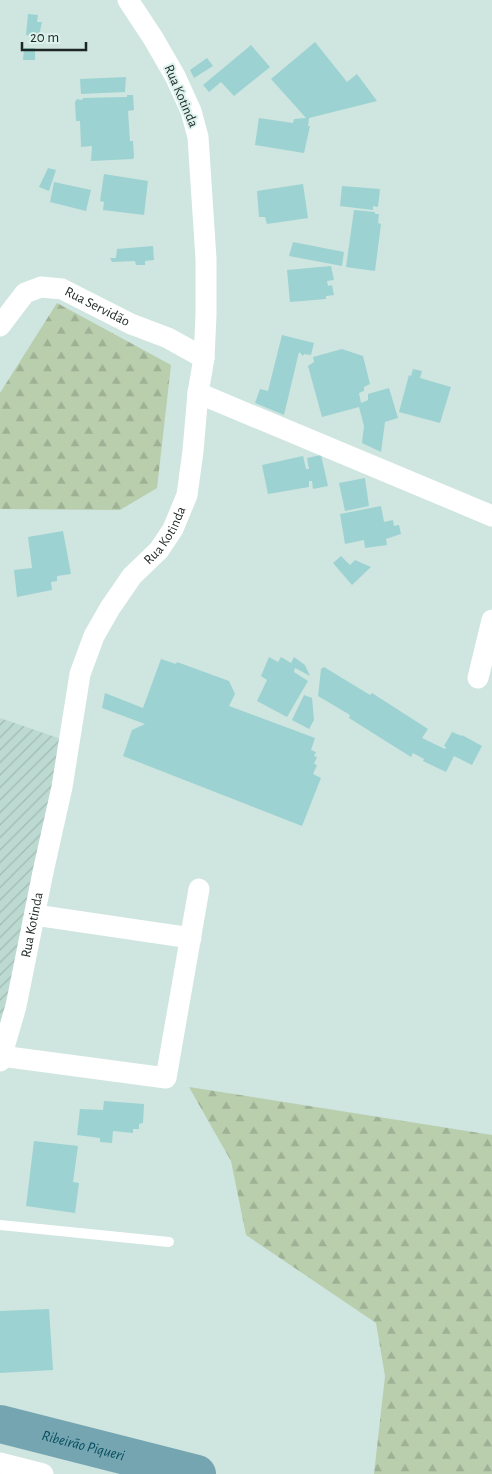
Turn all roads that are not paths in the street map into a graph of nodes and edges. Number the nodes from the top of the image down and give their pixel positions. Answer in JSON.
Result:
{"nodes":[{"id":1,"x":128,"y":0,"type":"edge"},
{"id":2,"x":0,"y":326,"type":"edge"},
{"id":3,"x":204,"y":358,"type":"junction"},
{"id":4,"x":198,"y":393,"type":"junction"},
{"id":5,"x":492,"y":516,"type":"edge"},
{"id":6,"x":492,"y":620,"type":"edge"},
{"id":7,"x":478,"y":678,"type":"dead end"},
{"id":8,"x":199,"y":889,"type":"dead end"},
{"id":9,"x":35,"y":915,"type":"junction"},
{"id":10,"x":191,"y":938,"type":"junction"},
{"id":11,"x":1,"y":1059,"type":"edge"},
{"id":12,"x":0,"y":1225,"type":"edge"},
{"id":13,"x":169,"y":1242,"type":"dead end"},
{"id":14,"x":0,"y":1463,"type":"edge"},
{"id":15,"x":43,"y":1474,"type":"edge"}],
"edges":[{"from":1,"to":3,"type":"street","name":"Rua Kotinda"},
{"from":2,"to":3,"type":"street","name":"Rua Servidão"},
{"from":3,"to":4,"type":"street","name":"Rua Kotinda"},
{"from":4,"to":5,"type":"street"},
{"from":4,"to":9,"type":"street","name":"Rua Kotinda"},
{"from":6,"to":7,"type":"street"},
{"from":8,"to":10,"type":"street"},
{"from":9,"to":10,"type":"street"},
{"from":9,"to":11,"type":"street","name":"Rua Kotinda"},
{"from":10,"to":11,"type":"street"},
{"from":12,"to":13,"type":"lane"},
{"from":14,"to":15,"type":"street"}]}
